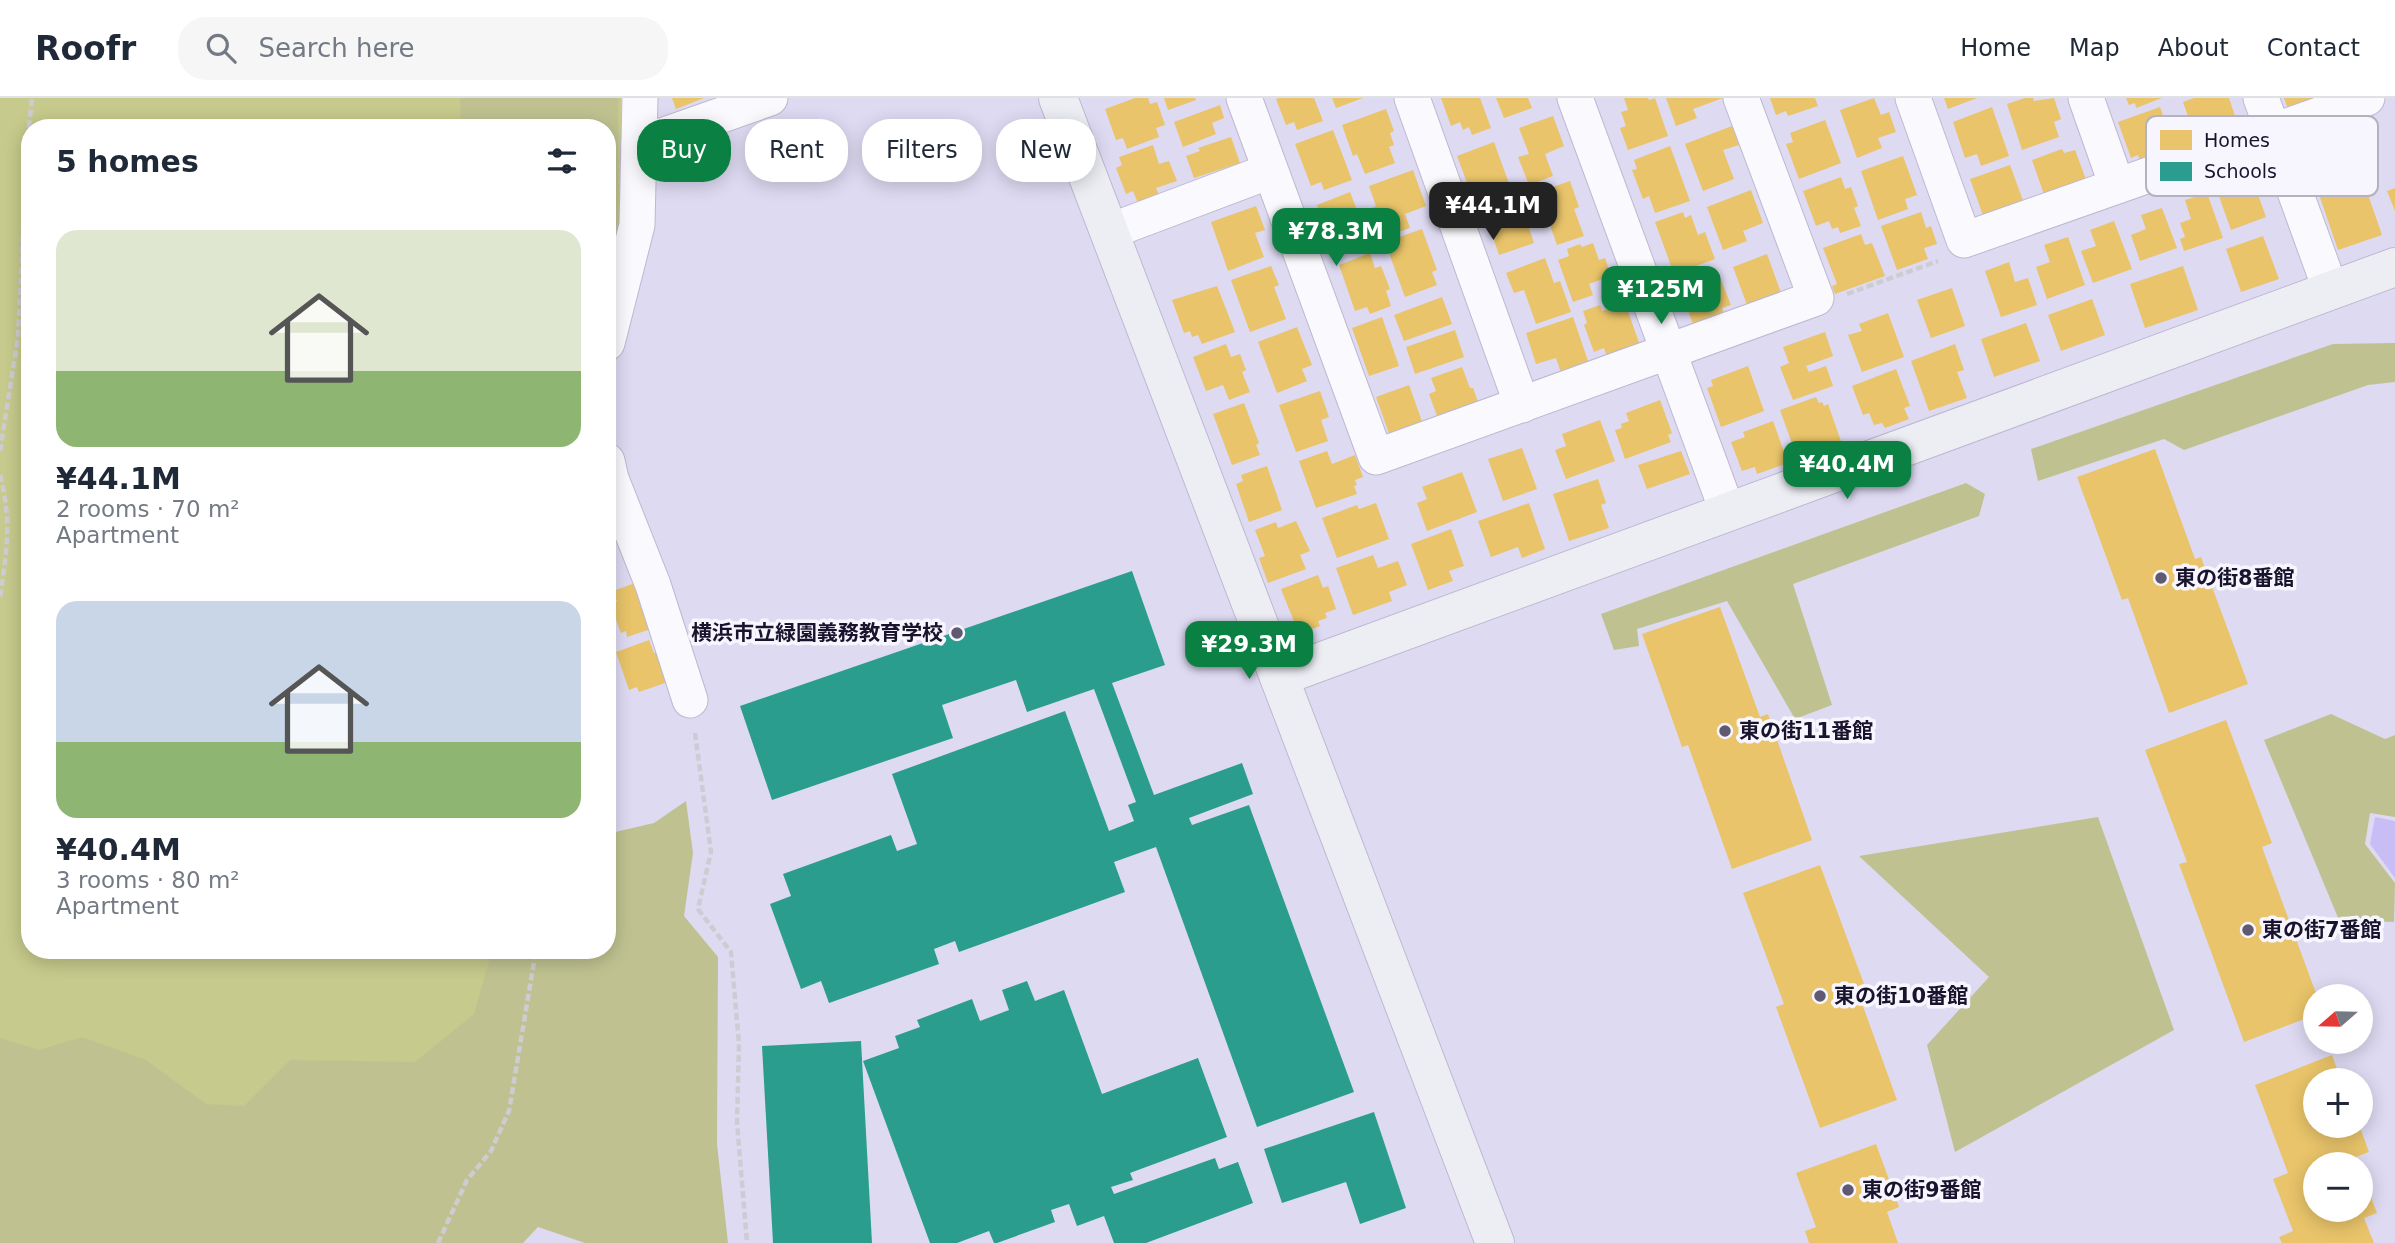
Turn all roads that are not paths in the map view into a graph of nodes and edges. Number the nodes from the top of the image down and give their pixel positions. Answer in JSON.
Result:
{"nodes":[{"id":1,"x":640,"y":98,"type":"edge"},
{"id":2,"x":770,"y":98,"type":"edge"},
{"id":3,"x":1058,"y":98,"type":"edge"},
{"id":4,"x":1244,"y":98,"type":"edge"},
{"id":5,"x":1412,"y":98,"type":"edge"},
{"id":6,"x":1575,"y":98,"type":"edge"},
{"id":7,"x":1741,"y":98,"type":"edge"},
{"id":8,"x":1913,"y":98,"type":"edge"},
{"id":9,"x":2086,"y":98,"type":"edge"},
{"id":10,"x":2261,"y":98,"type":"edge"},
{"id":11,"x":2367,"y":98,"type":"edge"},
{"id":12,"x":2268,"y":116,"type":"edge"},
{"id":13,"x":2316,"y":116,"type":"edge"},
{"id":14,"x":640,"y":119,"type":"edge"},
{"id":15,"x":710,"y":119,"type":"edge"},
{"id":16,"x":1270,"y":171,"type":"junction"},
{"id":17,"x":2146,"y":176,"type":"edge"},
{"id":18,"x":639,"y":182,"type":"edge"},
{"id":19,"x":2118,"y":186,"type":"junction"},
{"id":20,"x":2297,"y":196,"type":"edge"},
{"id":21,"x":1108,"y":232,"type":"junction"},
{"id":22,"x":2395,"y":268,"type":"edge"},
{"id":23,"x":2331,"y":291,"type":"junction"},
{"id":24,"x":616,"y":309,"type":"edge"},
{"id":25,"x":1669,"y":353,"type":"junction"},
{"id":26,"x":1522,"y":405,"type":"junction"},
{"id":27,"x":616,"y":498,"type":"edge"},
{"id":28,"x":1728,"y":513,"type":"junction"},
{"id":29,"x":1279,"y":677,"type":"junction"},
{"id":30,"x":690,"y":700,"type":"road end"},
{"id":31,"x":1495,"y":1243,"type":"edge"}],
"edges":[{"from":1,"to":14,"type":"street"},
{"from":2,"to":15,"type":"street"},
{"from":3,"to":21,"type":"street"},
{"from":4,"to":16,"type":"street"},
{"from":5,"to":26,"type":"street"},
{"from":6,"to":25,"type":"street"},
{"from":7,"to":25,"type":"street"},
{"from":8,"to":19,"type":"street"},
{"from":9,"to":19,"type":"street"},
{"from":10,"to":12,"type":"street"},
{"from":11,"to":13,"type":"street"},
{"from":16,"to":21,"type":"street"},
{"from":16,"to":26,"type":"street"},
{"from":17,"to":19,"type":"street"},
{"from":18,"to":24,"type":"street"},
{"from":20,"to":23,"type":"street"},
{"from":21,"to":29,"type":"street"},
{"from":22,"to":23,"type":"street"},
{"from":23,"to":28,"type":"street"},
{"from":25,"to":26,"type":"street"},
{"from":25,"to":28,"type":"street"},
{"from":27,"to":30,"type":"street"},
{"from":28,"to":29,"type":"street"},
{"from":29,"to":31,"type":"street"}]}
